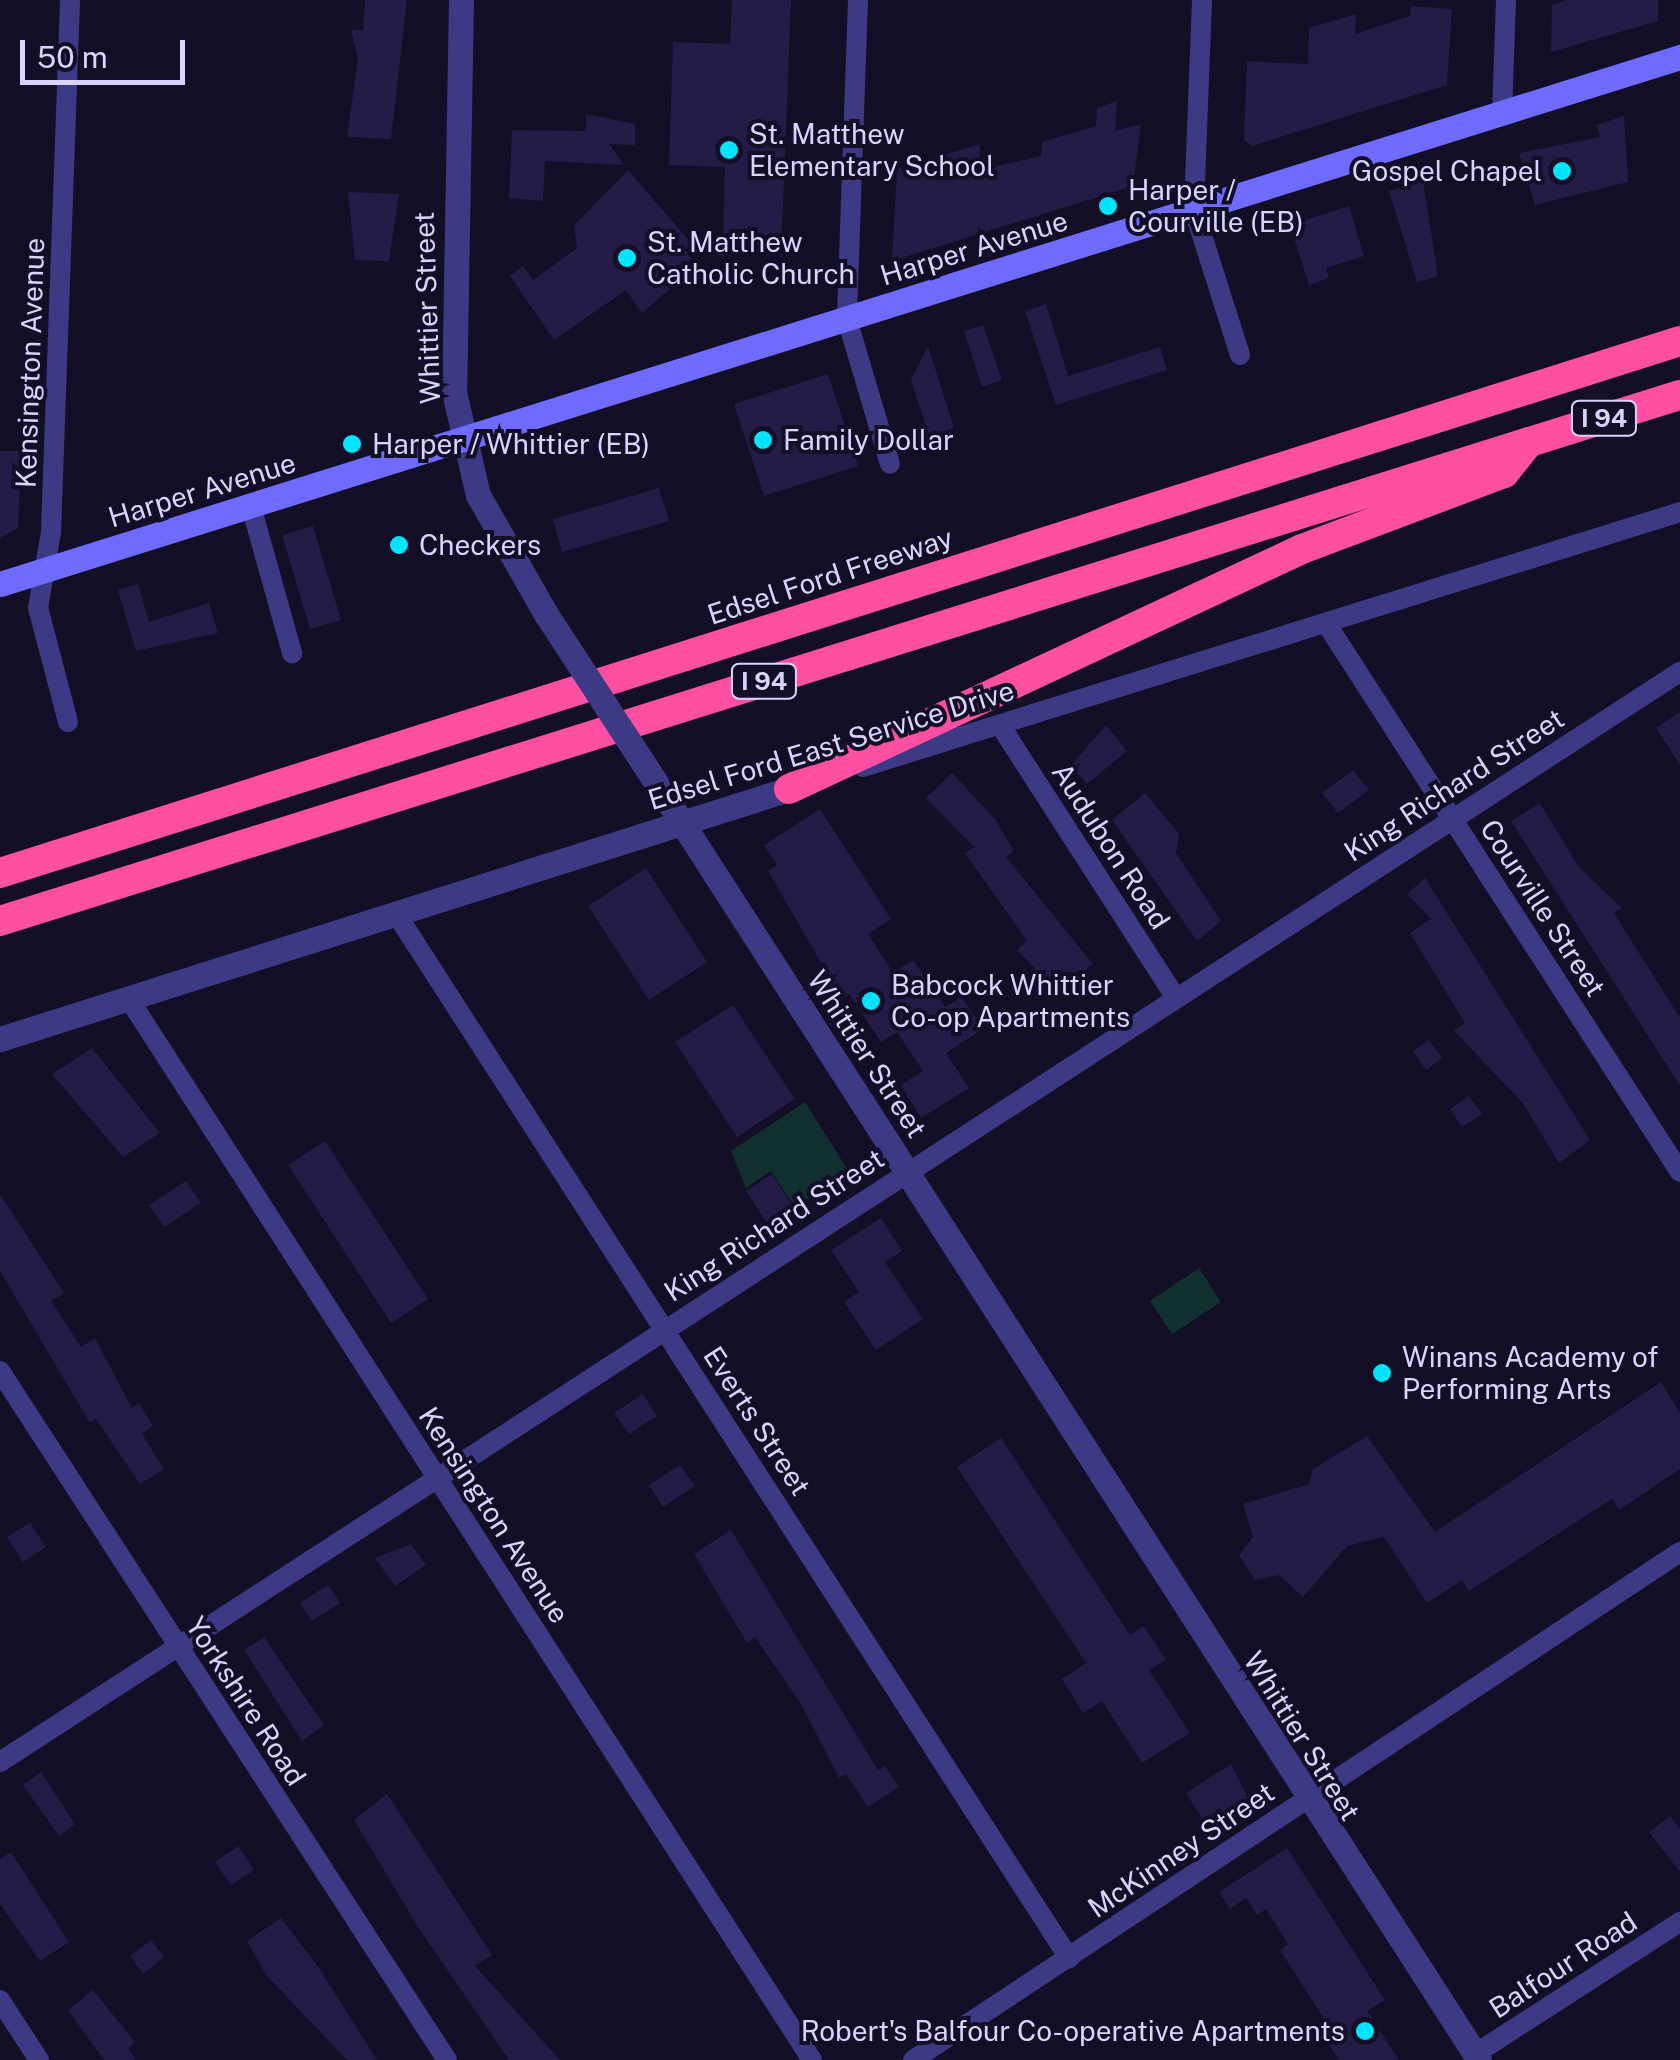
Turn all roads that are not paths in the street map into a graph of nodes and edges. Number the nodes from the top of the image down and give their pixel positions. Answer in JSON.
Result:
{"nodes":[{"id":1,"x":70,"y":0,"type":"edge"},
{"id":2,"x":461,"y":0,"type":"edge"},
{"id":3,"x":858,"y":0,"type":"edge"},
{"id":4,"x":1202,"y":0,"type":"edge"},
{"id":5,"x":1506,"y":0,"type":"edge"},
{"id":6,"x":1680,"y":58,"type":"edge"},
{"id":7,"x":1502,"y":114,"type":"junction"},
{"id":8,"x":1194,"y":210,"type":"junction"},
{"id":9,"x":847,"y":319,"type":"junction"},
{"id":10,"x":1680,"y":341,"type":"edge"},
{"id":11,"x":1240,"y":355,"type":"dead end"},
{"id":12,"x":1680,"y":394,"type":"edge"},
{"id":13,"x":465,"y":440,"type":"junction"},
{"id":14,"x":1529,"y":442,"type":"junction"},
{"id":15,"x":890,"y":464,"type":"dead end"},
{"id":16,"x":251,"y":506,"type":"junction"},
{"id":17,"x":1680,"y":512,"type":"edge"},
{"id":18,"x":39,"y":571,"type":"junction"},
{"id":19,"x":0,"y":584,"type":"edge"},
{"id":20,"x":1326,"y":623,"type":"junction"},
{"id":21,"x":292,"y":653,"type":"dead end"},
{"id":22,"x":1680,"y":672,"type":"edge"},
{"id":23,"x":68,"y":722,"type":"dead end"},
{"id":24,"x":1000,"y":725,"type":"junction"},
{"id":25,"x":789,"y":789,"type":"junction"},
{"id":26,"x":1452,"y":818,"type":"junction"},
{"id":27,"x":682,"y":822,"type":"junction"},
{"id":28,"x":0,"y":873,"type":"edge"},
{"id":29,"x":398,"y":914,"type":"junction"},
{"id":30,"x":0,"y":921,"type":"edge"},
{"id":31,"x":1175,"y":997,"type":"junction"},
{"id":32,"x":129,"y":998,"type":"junction"},
{"id":33,"x":0,"y":1039,"type":"edge"},
{"id":34,"x":907,"y":1171,"type":"junction"},
{"id":35,"x":1680,"y":1172,"type":"edge"},
{"id":36,"x":665,"y":1329,"type":"junction"},
{"id":37,"x":0,"y":1371,"type":"edge"},
{"id":38,"x":437,"y":1478,"type":"junction"},
{"id":39,"x":1680,"y":1552,"type":"edge"},
{"id":40,"x":177,"y":1646,"type":"junction"},
{"id":41,"x":0,"y":1762,"type":"edge"},
{"id":42,"x":1306,"y":1798,"type":"junction"},
{"id":43,"x":1680,"y":1922,"type":"edge"},
{"id":44,"x":1069,"y":1958,"type":"junction"},
{"id":45,"x":0,"y":2000,"type":"edge"},
{"id":46,"x":1477,"y":2057,"type":"edge"},
{"id":47,"x":39,"y":2060,"type":"edge"},
{"id":48,"x":447,"y":2060,"type":"edge"},
{"id":49,"x":812,"y":2060,"type":"edge"},
{"id":50,"x":913,"y":2060,"type":"edge"}],
"edges":[{"from":1,"to":18,"type":"street","name":"Kensington Avenue"},
{"from":2,"to":13,"type":"street","name":"Whittier Street"},
{"from":3,"to":9,"type":"street"},
{"from":4,"to":8,"type":"street"},
{"from":5,"to":7,"type":"street"},
{"from":6,"to":7,"type":"main road","name":"Harper Avenue"},
{"from":7,"to":8,"type":"main road","name":"Harper Avenue"},
{"from":8,"to":9,"type":"main road","name":"Harper Avenue"},
{"from":8,"to":11,"type":"street"},
{"from":9,"to":13,"type":"main road","name":"Harper Avenue"},
{"from":9,"to":15,"type":"street"},
{"from":10,"to":28,"type":"highway","name":"Edsel Ford Freeway","number":"I 94"},
{"from":12,"to":14,"type":"highway","number":"I 94"},
{"from":13,"to":16,"type":"main road","name":"Harper Avenue"},
{"from":13,"to":27,"type":"street","name":"Whittier Street","bridge":true},
{"from":14,"to":25,"type":"highway"},
{"from":14,"to":30,"type":"highway","number":"I 94"},
{"from":16,"to":18,"type":"main road","name":"Harper Avenue"},
{"from":16,"to":21,"type":"street"},
{"from":17,"to":20,"type":"street","name":"Edsel Ford East Service Drive"},
{"from":18,"to":19,"type":"main road","name":"Harper Avenue"},
{"from":18,"to":23,"type":"street","name":"Kensington Avenue"},
{"from":20,"to":24,"type":"street","name":"Edsel Ford East Service Drive"},
{"from":20,"to":26,"type":"street","name":"Courville Street"},
{"from":22,"to":26,"type":"street","name":"King Richard Street"},
{"from":24,"to":25,"type":"street","name":"Edsel Ford East Service Drive"},
{"from":24,"to":31,"type":"street","name":"Audubon Road"},
{"from":25,"to":27,"type":"street","name":"Edsel Ford East Service Drive"},
{"from":26,"to":31,"type":"street","name":"King Richard Street"},
{"from":26,"to":35,"type":"street","name":"Courville Street"},
{"from":27,"to":29,"type":"street","name":"Edsel Ford East Service Drive"},
{"from":27,"to":34,"type":"street","name":"Whittier Street"},
{"from":29,"to":32,"type":"street","name":"Edsel Ford East Service Drive"},
{"from":29,"to":36,"type":"street","name":"Everts Street"},
{"from":31,"to":34,"type":"street","name":"King Richard Street"},
{"from":32,"to":33,"type":"street","name":"Edsel Ford East Service Drive"},
{"from":32,"to":38,"type":"street","name":"Kensington Avenue"},
{"from":34,"to":36,"type":"street","name":"King Richard Street"},
{"from":34,"to":42,"type":"street","name":"Whittier Street"},
{"from":36,"to":38,"type":"street","name":"King Richard Street"},
{"from":36,"to":44,"type":"street","name":"Everts Street"},
{"from":37,"to":40,"type":"street","name":"Yorkshire Road"},
{"from":38,"to":40,"type":"street","name":"King Richard Street"},
{"from":38,"to":49,"type":"street","name":"Kensington Avenue"},
{"from":39,"to":42,"type":"street","name":"McKinney Street"},
{"from":40,"to":41,"type":"street","name":"King Richard Street"},
{"from":40,"to":48,"type":"street","name":"Yorkshire Road"},
{"from":42,"to":44,"type":"street","name":"McKinney Street"},
{"from":42,"to":46,"type":"street","name":"Whittier Street"},
{"from":43,"to":46,"type":"street","name":"Balfour Road"},
{"from":44,"to":50,"type":"street","name":"McKinney Street"},
{"from":45,"to":47,"type":"street"}]}
